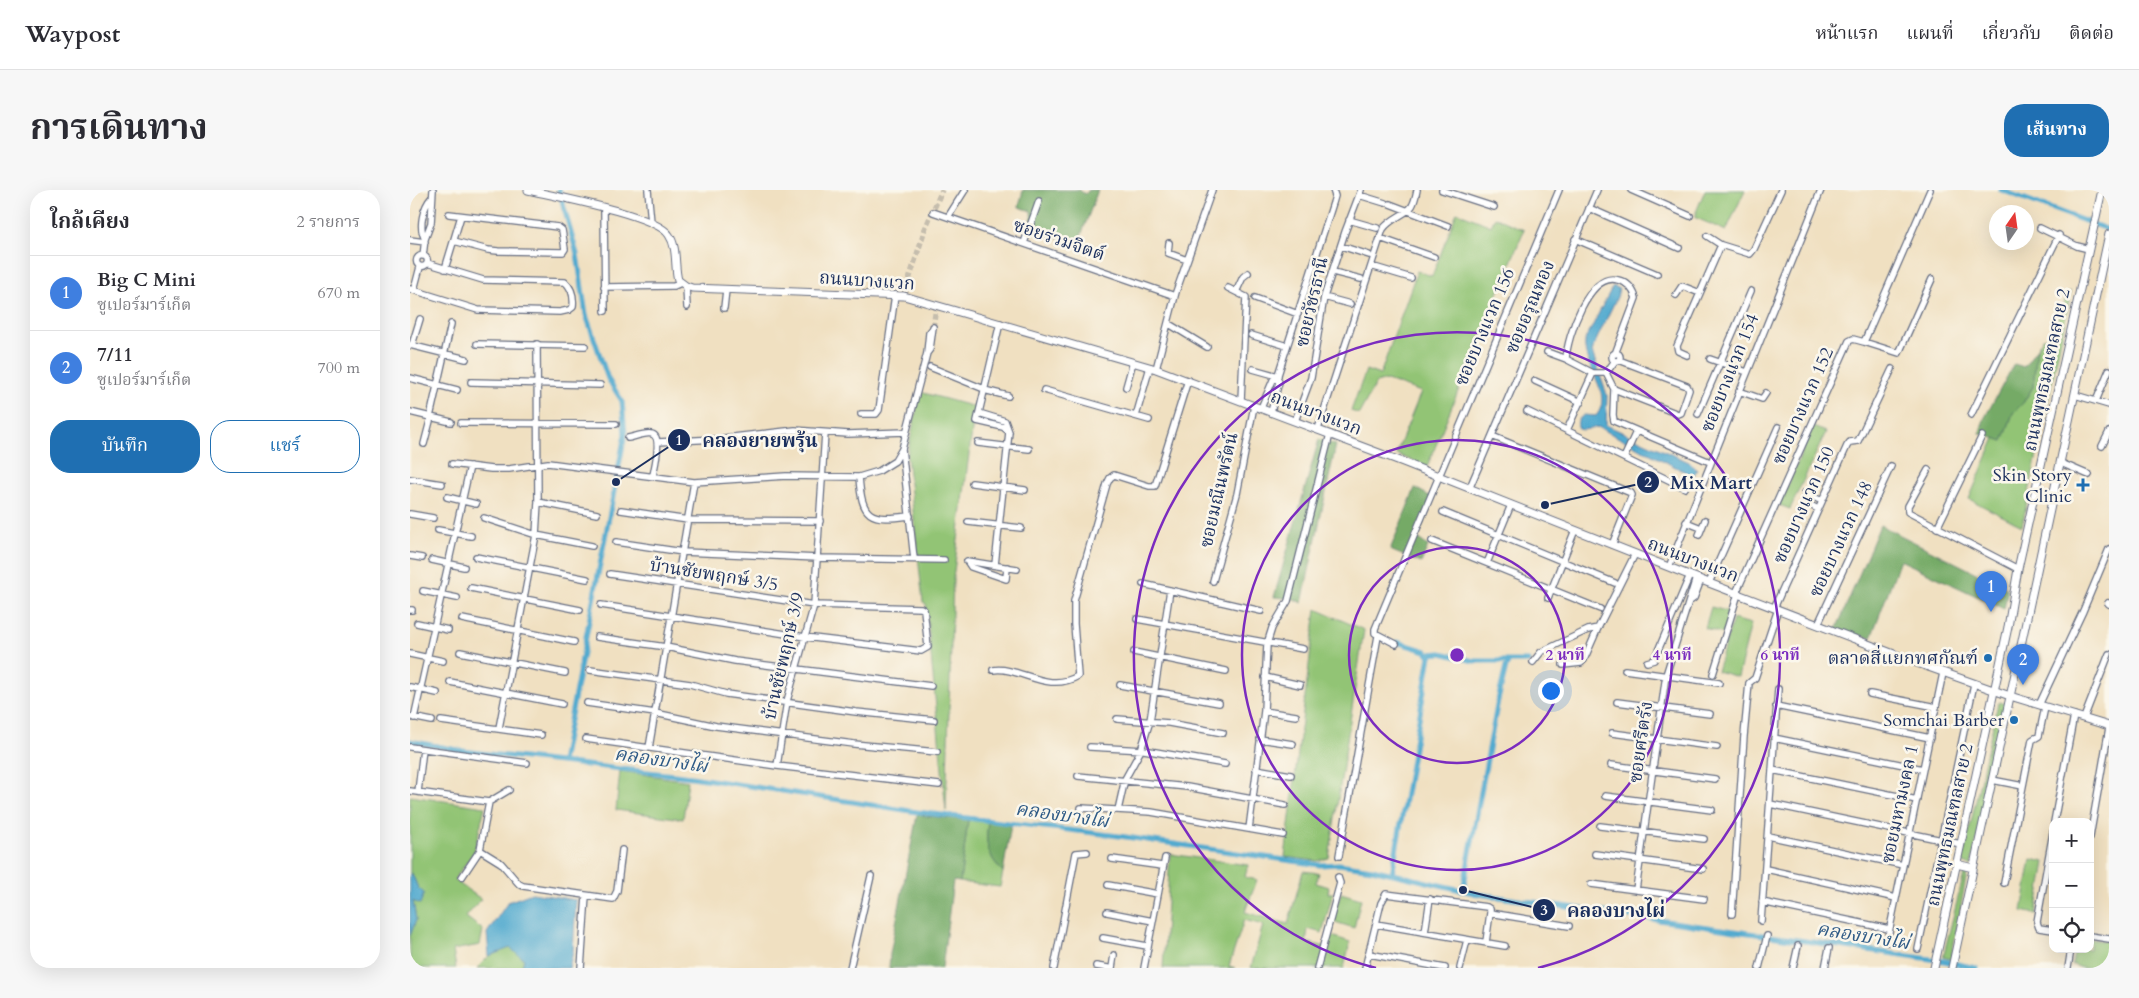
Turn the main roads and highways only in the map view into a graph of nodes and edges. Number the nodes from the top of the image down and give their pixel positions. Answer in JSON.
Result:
{"nodes":[{"id":1,"x":528,"y":190,"type":"edge"},
{"id":2,"x":2102,"y":190,"type":"edge"},
{"id":3,"x":2109,"y":235,"type":"edge"},
{"id":4,"x":2109,"y":262,"type":"edge"},
{"id":5,"x":2099,"y":284,"type":"junction"},
{"id":6,"x":2037,"y":489,"type":"junction"},
{"id":7,"x":2055,"y":491,"type":"junction"},
{"id":8,"x":1994,"y":691,"type":"junction"},
{"id":9,"x":2010,"y":696,"type":"junction"},
{"id":10,"x":2109,"y":727,"type":"edge"},
{"id":11,"x":1957,"y":864,"type":"junction"},
{"id":12,"x":1973,"y":868,"type":"junction"},
{"id":13,"x":1934,"y":968,"type":"edge"},
{"id":14,"x":1952,"y":968,"type":"edge"}],
"edges":[{"from":1,"to":8,"type":"main road","name":"ถนนบางแวก"},
{"from":2,"to":6,"type":"main road","name":"ถนนพุทธมณฑลสาย 2"},
{"from":3,"to":5,"type":"main road","name":"ถนนพุทธมณฑลสาย 2"},
{"from":4,"to":5,"type":"main road"},
{"from":5,"to":7,"type":"main road","name":"ถนนพุทธมณฑลสาย 2"},
{"from":6,"to":7,"type":"main road"},
{"from":6,"to":8,"type":"main road","name":"ถนนพุทธมณฑลสาย 2"},
{"from":7,"to":9,"type":"main road","name":"ถนนพุทธมณฑลสาย 2"},
{"from":8,"to":9,"type":"main road","name":"ถนนบางแวก"},
{"from":8,"to":11,"type":"main road","name":"ถนนพุทธมณฑลสาย 2"},
{"from":9,"to":10,"type":"main road","name":"ถนนบางแวก"},
{"from":9,"to":12,"type":"main road","name":"ถนนพุทธมณฑลสาย 2"},
{"from":11,"to":12,"type":"main road"},
{"from":11,"to":13,"type":"main road","name":"ถนนพุทธมณฑลสาย 2"},
{"from":12,"to":14,"type":"main road","name":"ถนนพุทธมณฑลสาย 2"}]}
